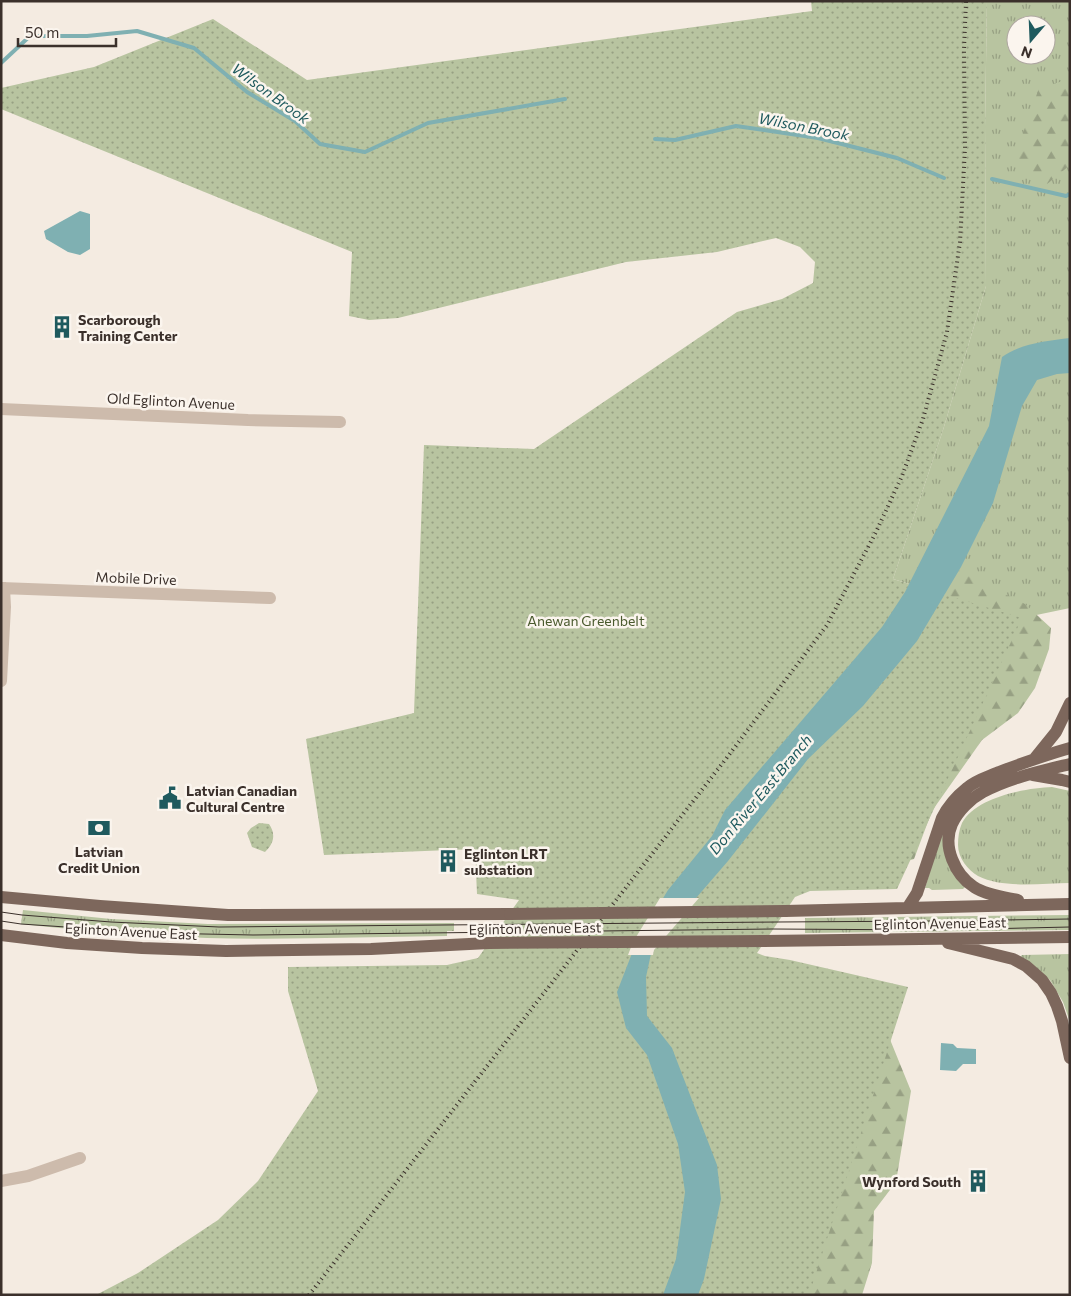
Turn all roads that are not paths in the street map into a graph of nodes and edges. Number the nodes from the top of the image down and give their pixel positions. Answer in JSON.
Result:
{"nodes":[{"id":1,"x":1,"y":409,"type":"edge"},
{"id":2,"x":340,"y":422,"type":"dead end"},
{"id":3,"x":3,"y":588,"type":"edge"},
{"id":4,"x":270,"y":598,"type":"dead end"},
{"id":5,"x":1,"y":681,"type":"edge"},
{"id":6,"x":1070,"y":703,"type":"edge"},
{"id":7,"x":1070,"y":748,"type":"edge"},
{"id":8,"x":1035,"y":758,"type":"junction"},
{"id":9,"x":1070,"y":764,"type":"edge"},
{"id":10,"x":1028,"y":774,"type":"junction"},
{"id":11,"x":1070,"y":782,"type":"edge"},
{"id":12,"x":1,"y":897,"type":"edge"},
{"id":13,"x":1033,"y":904,"type":"junction"},
{"id":14,"x":1070,"y":904,"type":"edge"},
{"id":15,"x":908,"y":907,"type":"junction"},
{"id":16,"x":1,"y":935,"type":"edge"},
{"id":17,"x":1070,"y":937,"type":"edge"},
{"id":18,"x":928,"y":939,"type":"junction"},
{"id":19,"x":1070,"y":1058,"type":"edge"},
{"id":20,"x":80,"y":1158,"type":"dead end"},
{"id":21,"x":1,"y":1181,"type":"edge"}],
"edges":[{"from":1,"to":2,"type":"street","name":"Old Eglinton Avenue"},
{"from":3,"to":4,"type":"street","name":"Mobile Drive"},
{"from":3,"to":5,"type":"street"},
{"from":6,"to":8,"type":"main road"},
{"from":7,"to":8,"type":"main road"},
{"from":8,"to":15,"type":"main road"},
{"from":9,"to":10,"type":"main road"},
{"from":10,"to":11,"type":"main road"},
{"from":10,"to":13,"type":"main road"},
{"from":12,"to":15,"type":"main road","name":"Eglinton Avenue East","bridge":true},
{"from":13,"to":14,"type":"main road","name":"Eglinton Avenue East"},
{"from":13,"to":15,"type":"main road","name":"Eglinton Avenue East"},
{"from":16,"to":18,"type":"main road","name":"Eglinton Avenue East","bridge":true},
{"from":17,"to":18,"type":"main road","name":"Eglinton Avenue East"},
{"from":18,"to":19,"type":"main road"},
{"from":20,"to":21,"type":"street"}]}
